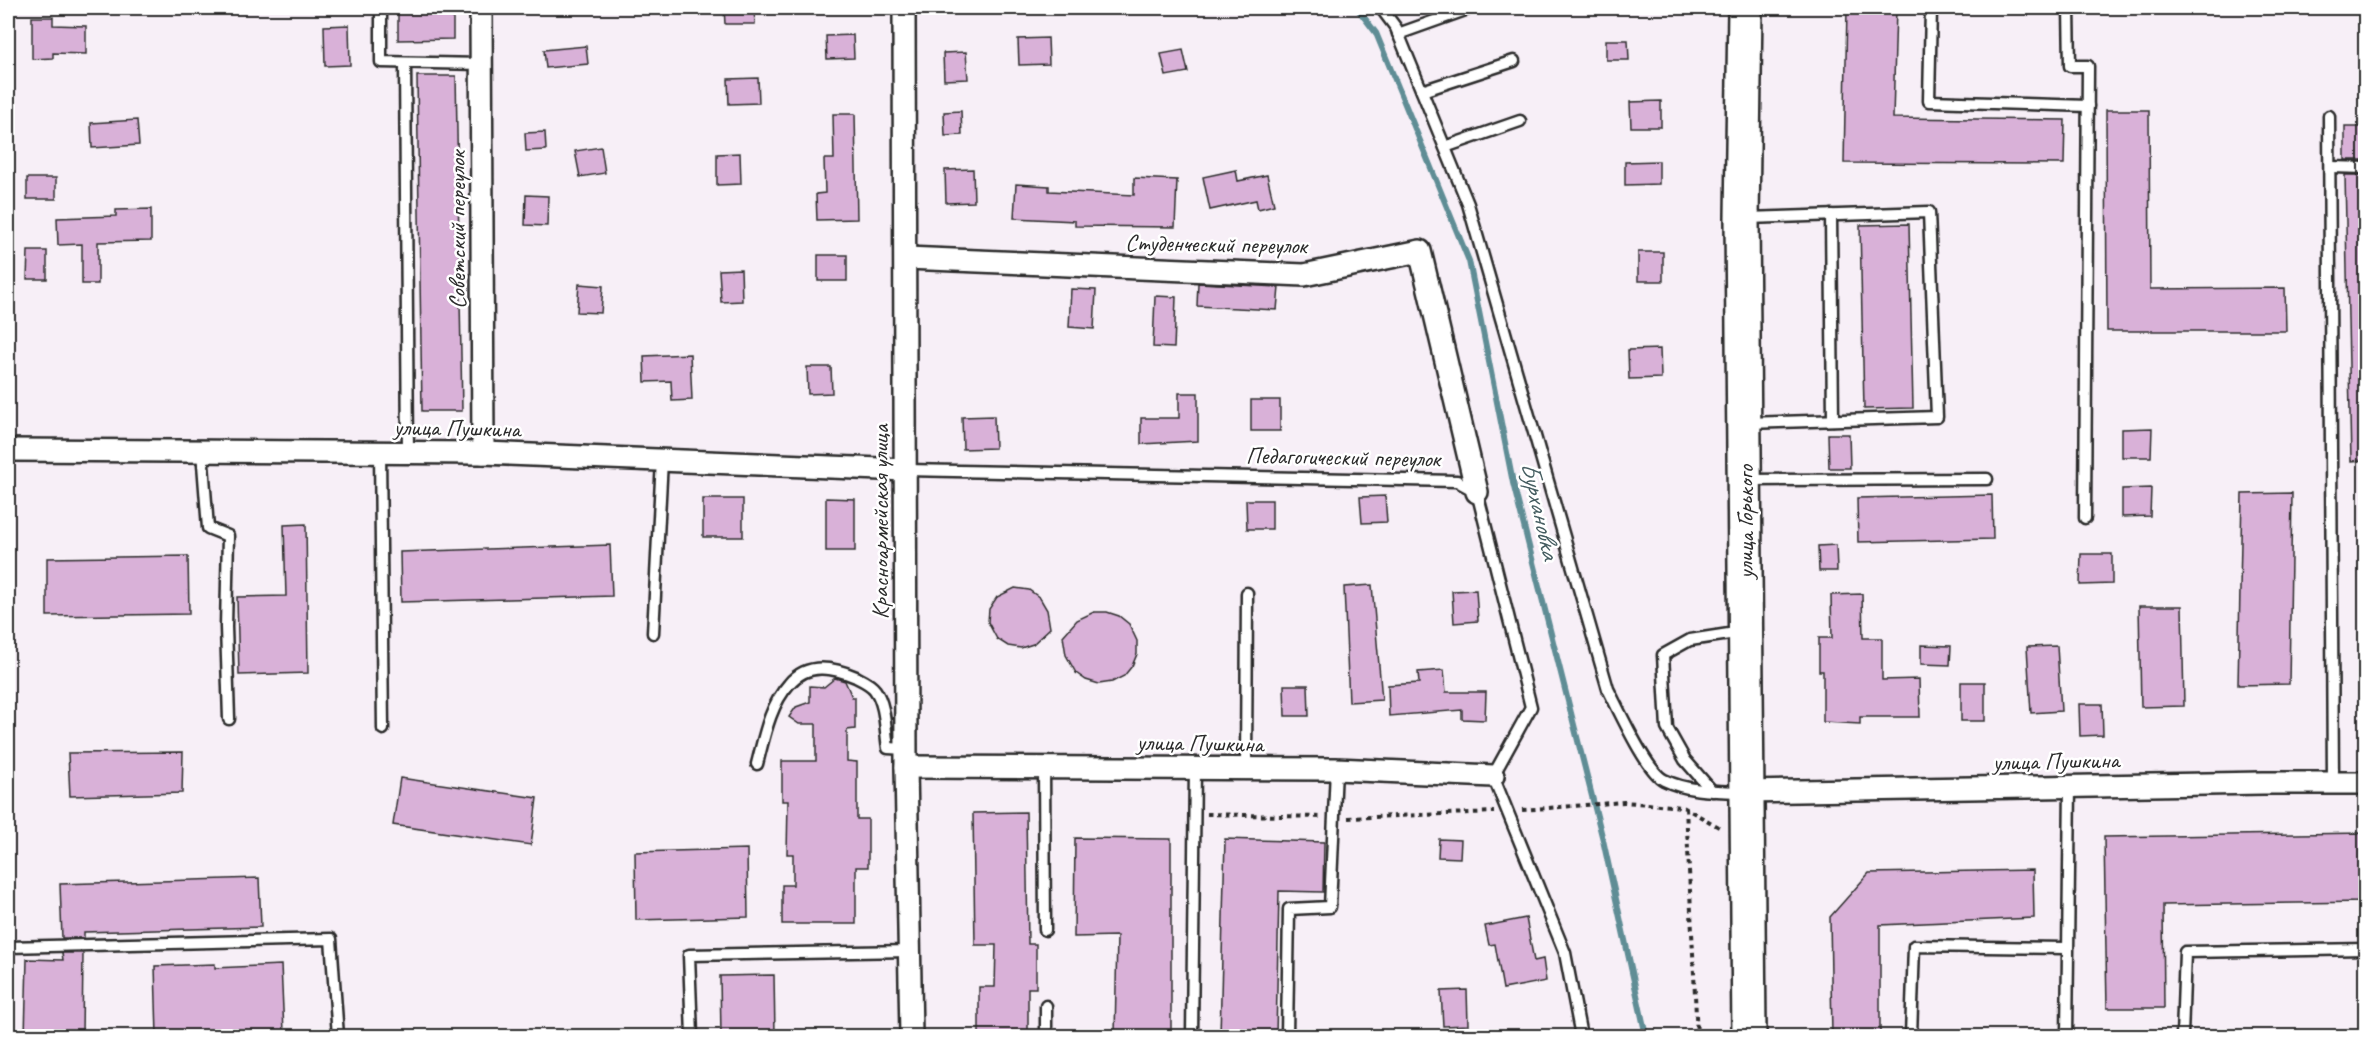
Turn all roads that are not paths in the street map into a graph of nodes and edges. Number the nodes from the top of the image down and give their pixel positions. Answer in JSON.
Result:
{"nodes":[{"id":1,"x":381,"y":8,"type":"edge"},
{"id":2,"x":481,"y":8,"type":"edge"},
{"id":3,"x":904,"y":8,"type":"edge"},
{"id":4,"x":1381,"y":8,"type":"edge"},
{"id":5,"x":1471,"y":8,"type":"edge"},
{"id":6,"x":1745,"y":8,"type":"edge"},
{"id":7,"x":1931,"y":8,"type":"edge"},
{"id":8,"x":2069,"y":8,"type":"edge"},
{"id":9,"x":1398,"y":34,"type":"junction"},
{"id":10,"x":1514,"y":61,"type":"dead end"},
{"id":11,"x":405,"y":64,"type":"junction"},
{"id":12,"x":482,"y":64,"type":"junction"},
{"id":13,"x":1422,"y":91,"type":"junction"},
{"id":14,"x":2088,"y":106,"type":"junction"},
{"id":15,"x":2329,"y":116,"type":"dead end"},
{"id":16,"x":1520,"y":122,"type":"dead end"},
{"id":17,"x":1445,"y":147,"type":"junction"},
{"id":18,"x":2331,"y":167,"type":"junction"},
{"id":19,"x":2366,"y":168,"type":"edge"},
{"id":20,"x":1831,"y":215,"type":"junction"},
{"id":21,"x":1742,"y":218,"type":"junction"},
{"id":22,"x":906,"y":258,"type":"junction"},
{"id":23,"x":1833,"y":420,"type":"junction"},
{"id":24,"x":1744,"y":423,"type":"junction"},
{"id":25,"x":8,"y":450,"type":"edge"},
{"id":26,"x":202,"y":451,"type":"junction"},
{"id":27,"x":380,"y":452,"type":"junction"},
{"id":28,"x":408,"y":453,"type":"junction"},
{"id":29,"x":483,"y":453,"type":"junction"},
{"id":30,"x":662,"y":460,"type":"junction"},
{"id":31,"x":906,"y":470,"type":"junction"},
{"id":32,"x":1987,"y":479,"type":"dead end"},
{"id":33,"x":1744,"y":480,"type":"junction"},
{"id":34,"x":1477,"y":492,"type":"junction"},
{"id":35,"x":2085,"y":518,"type":"dead end"},
{"id":36,"x":1247,"y":593,"type":"dead end"},
{"id":37,"x":1746,"y":632,"type":"junction"},
{"id":38,"x":653,"y":633,"type":"dead end"},
{"id":39,"x":229,"y":719,"type":"dead end"},
{"id":40,"x":384,"y":729,"type":"dead end"},
{"id":41,"x":906,"y":758,"type":"junction"},
{"id":42,"x":757,"y":764,"type":"dead end"},
{"id":43,"x":1044,"y":768,"type":"junction"},
{"id":44,"x":1195,"y":768,"type":"junction"},
{"id":45,"x":1246,"y":769,"type":"junction"},
{"id":46,"x":1336,"y":769,"type":"junction"},
{"id":47,"x":1493,"y":776,"type":"junction"},
{"id":48,"x":2333,"y":783,"type":"junction"},
{"id":49,"x":2366,"y":783,"type":"edge"},
{"id":50,"x":2070,"y":786,"type":"junction"},
{"id":51,"x":1712,"y":791,"type":"junction"},
{"id":52,"x":1747,"y":792,"type":"junction"},
{"id":53,"x":1045,"y":930,"type":"dead end"},
{"id":54,"x":8,"y":947,"type":"edge"},
{"id":55,"x":2067,"y":948,"type":"junction"},
{"id":56,"x":2366,"y":949,"type":"edge"},
{"id":57,"x":910,"y":951,"type":"junction"},
{"id":58,"x":1046,"y":1006,"type":"dead end"},
{"id":59,"x":338,"y":1036,"type":"edge"},
{"id":60,"x":692,"y":1036,"type":"edge"},
{"id":61,"x":910,"y":1036,"type":"edge"},
{"id":62,"x":1046,"y":1036,"type":"edge"},
{"id":63,"x":1192,"y":1036,"type":"edge"},
{"id":64,"x":1287,"y":1036,"type":"edge"},
{"id":65,"x":1581,"y":1036,"type":"edge"},
{"id":66,"x":1749,"y":1036,"type":"edge"},
{"id":67,"x":1911,"y":1036,"type":"edge"},
{"id":68,"x":2067,"y":1036,"type":"edge"},
{"id":69,"x":2182,"y":1036,"type":"edge"}],
"edges":[{"from":1,"to":11,"type":"lane"},
{"from":2,"to":12,"type":"street","name":"Советский переулок"},
{"from":3,"to":22,"type":"street","name":"Красноармейская улица"},
{"from":4,"to":9,"type":"lane"},
{"from":5,"to":9,"type":"lane"},
{"from":6,"to":21,"type":"main road","name":"улица Горького"},
{"from":7,"to":14,"type":"lane"},
{"from":8,"to":14,"type":"lane"},
{"from":9,"to":13,"type":"lane"},
{"from":10,"to":13,"type":"lane"},
{"from":11,"to":12,"type":"lane"},
{"from":11,"to":28,"type":"lane"},
{"from":12,"to":29,"type":"street","name":"Советский переулок"},
{"from":13,"to":17,"type":"lane"},
{"from":14,"to":35,"type":"lane"},
{"from":15,"to":18,"type":"lane"},
{"from":16,"to":17,"type":"lane"},
{"from":17,"to":51,"type":"lane"},
{"from":18,"to":19,"type":"lane"},
{"from":18,"to":48,"type":"lane"},
{"from":20,"to":21,"type":"lane"},
{"from":20,"to":23,"type":"lane"},
{"from":20,"to":23,"type":"lane"},
{"from":21,"to":24,"type":"main road","name":"улица Горького"},
{"from":22,"to":31,"type":"street","name":"Красноармейская улица"},
{"from":22,"to":34,"type":"street","name":"Студенческий переулок"},
{"from":23,"to":24,"type":"lane"},
{"from":24,"to":33,"type":"main road","name":"улица Горького"},
{"from":25,"to":26,"type":"street","name":"улица Пушкина"},
{"from":26,"to":27,"type":"street","name":"улица Пушкина"},
{"from":26,"to":39,"type":"lane"},
{"from":27,"to":28,"type":"street","name":"улица Пушкина"},
{"from":27,"to":40,"type":"lane"},
{"from":28,"to":29,"type":"street","name":"улица Пушкина"},
{"from":29,"to":30,"type":"street","name":"улица Пушкина"},
{"from":30,"to":31,"type":"street","name":"улица Пушкина"},
{"from":30,"to":38,"type":"lane"},
{"from":31,"to":34,"type":"lane","name":"Педагогический переулок"},
{"from":31,"to":41,"type":"street","name":"Красноармейская улица"},
{"from":32,"to":33,"type":"lane"},
{"from":33,"to":37,"type":"main road","name":"улица Горького"},
{"from":34,"to":47,"type":"lane"},
{"from":36,"to":45,"type":"lane"},
{"from":37,"to":51,"type":"lane"},
{"from":37,"to":52,"type":"main road","name":"улица Горького"},
{"from":41,"to":42,"type":"lane"},
{"from":41,"to":43,"type":"street","name":"улица Пушкина"},
{"from":41,"to":57,"type":"street","name":"Красноармейская улица"},
{"from":43,"to":44,"type":"street","name":"улица Пушкина"},
{"from":43,"to":53,"type":"lane"},
{"from":44,"to":45,"type":"street","name":"улица Пушкина"},
{"from":44,"to":63,"type":"lane"},
{"from":45,"to":46,"type":"street","name":"улица Пушкина"},
{"from":46,"to":47,"type":"street","name":"улица Пушкина"},
{"from":46,"to":64,"type":"lane"},
{"from":47,"to":65,"type":"lane"},
{"from":48,"to":49,"type":"street","name":"улица Пушкина"},
{"from":48,"to":50,"type":"street","name":"улица Пушкина"},
{"from":50,"to":52,"type":"street","name":"улица Пушкина"},
{"from":50,"to":55,"type":"lane"},
{"from":51,"to":52,"type":"lane"},
{"from":52,"to":66,"type":"main road","name":"улица Горького"},
{"from":54,"to":59,"type":"lane"},
{"from":55,"to":67,"type":"lane"},
{"from":55,"to":68,"type":"lane"},
{"from":56,"to":69,"type":"lane"},
{"from":57,"to":60,"type":"lane"},
{"from":57,"to":61,"type":"street","name":"Красноармейская улица"},
{"from":58,"to":62,"type":"lane"}]}
